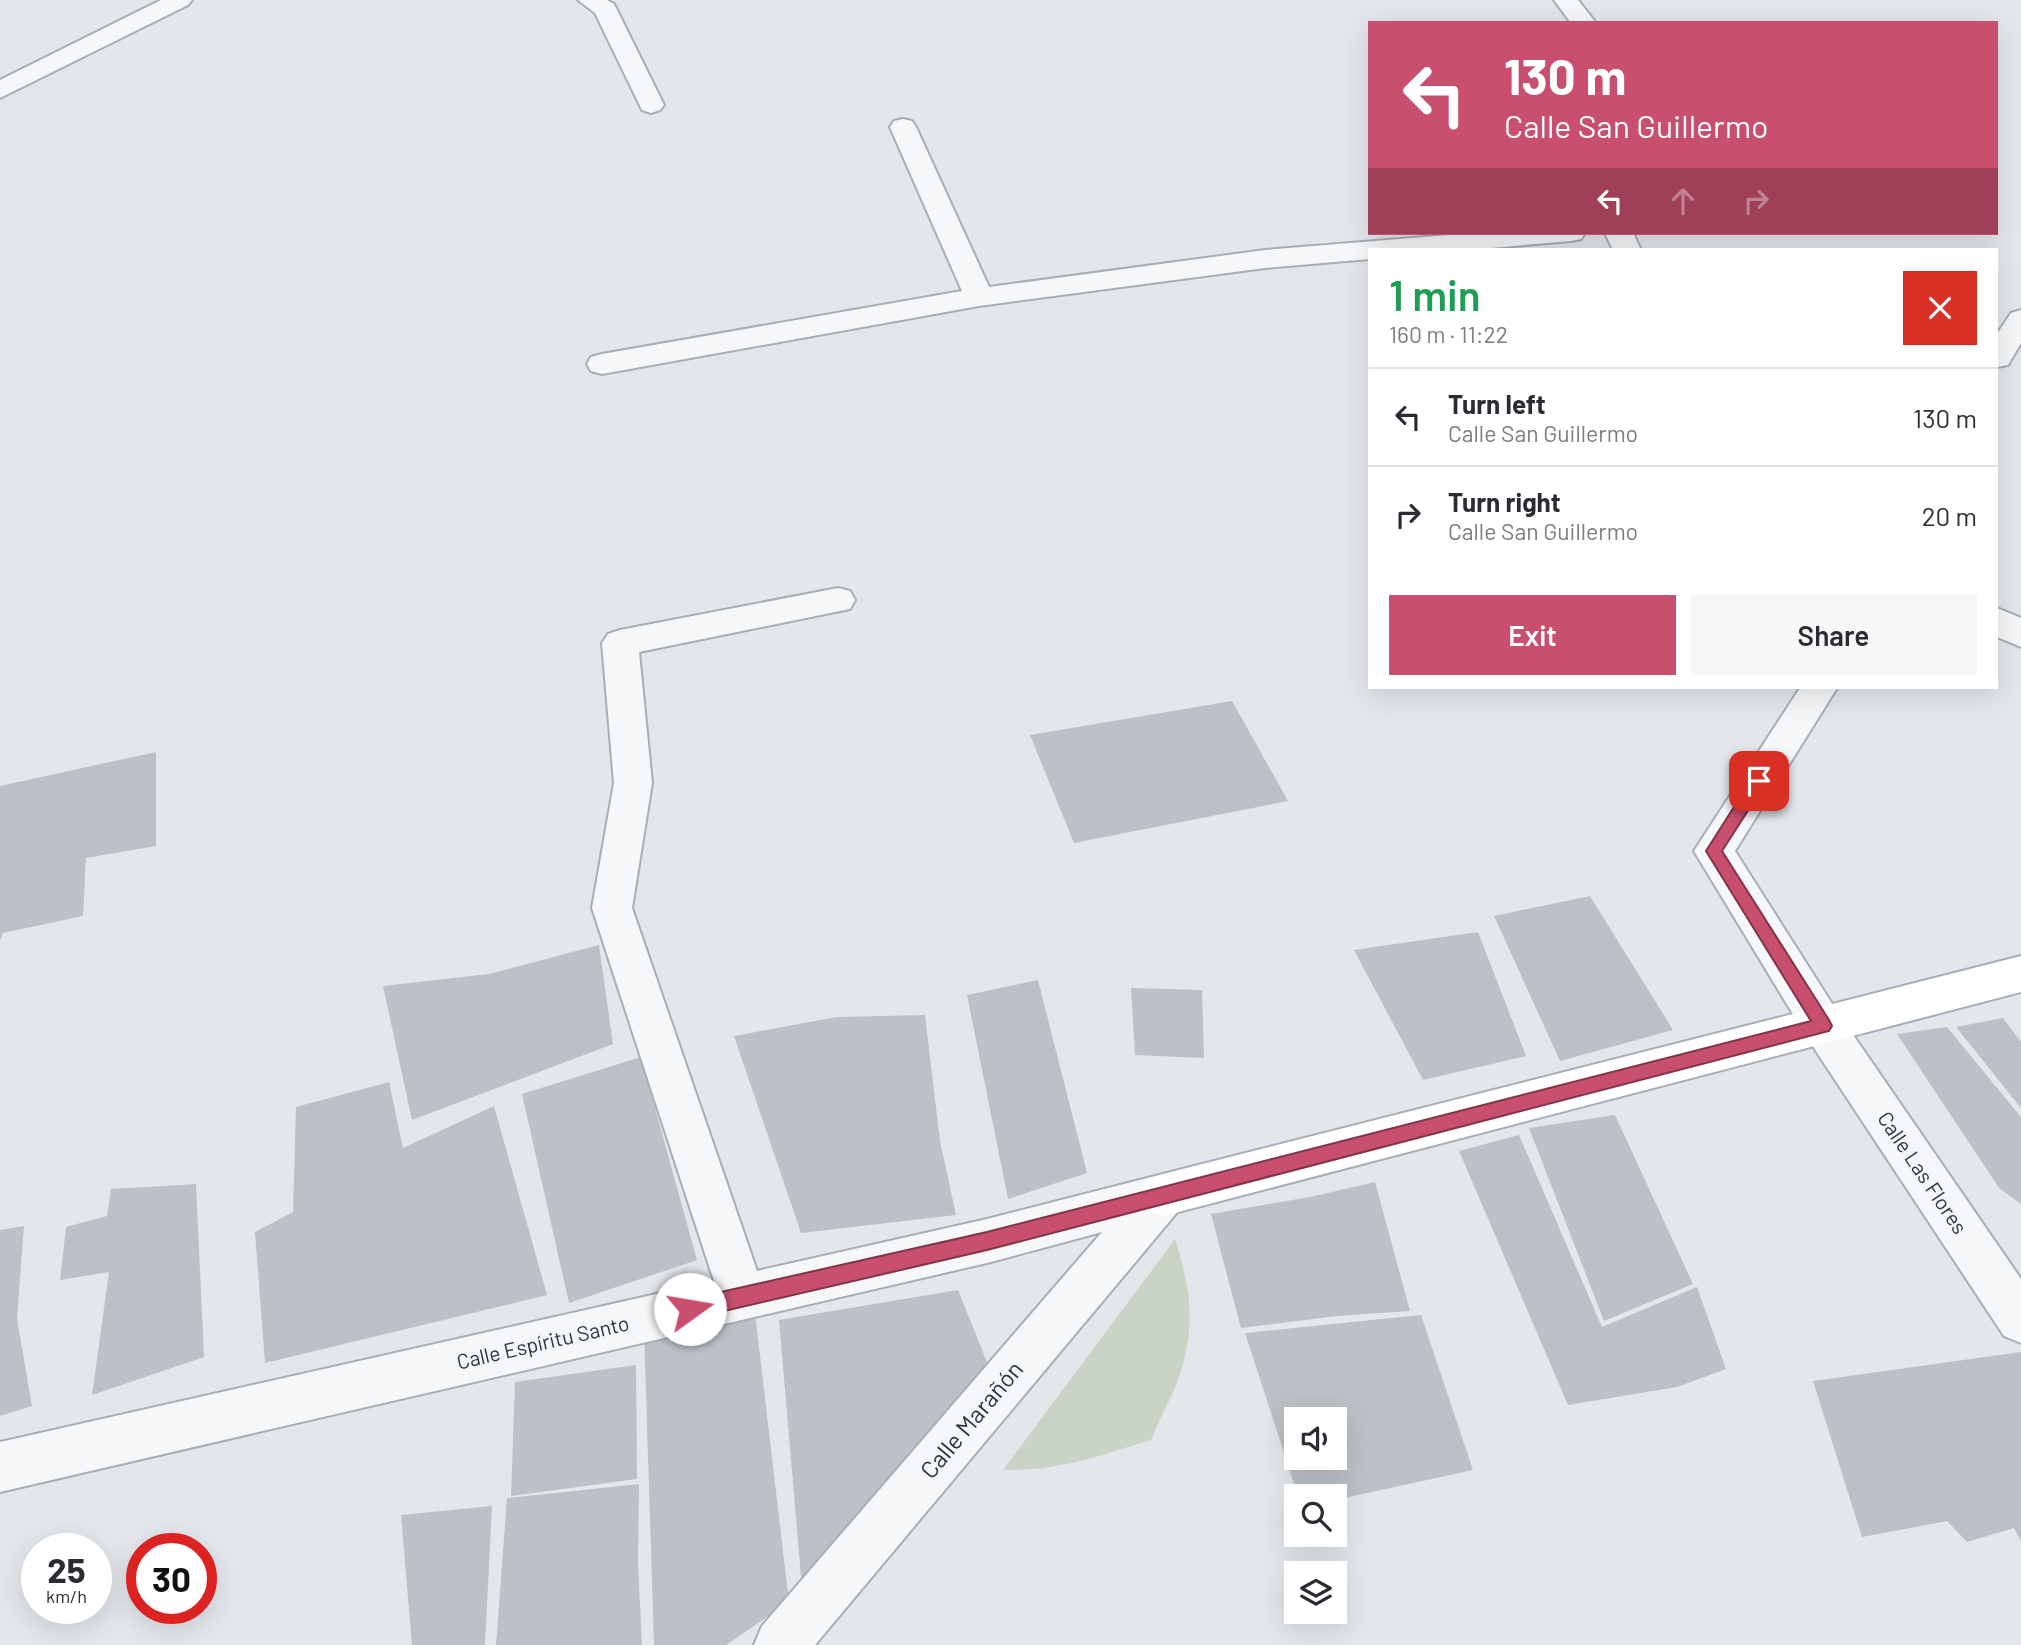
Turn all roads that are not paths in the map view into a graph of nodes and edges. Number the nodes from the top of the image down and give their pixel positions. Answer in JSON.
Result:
{"nodes":[{"id":1,"x":180,"y":0,"type":"edge"},
{"id":2,"x":1566,"y":0,"type":"edge"},
{"id":3,"x":606,"y":4,"type":"edge"},
{"id":4,"x":1582,"y":21,"type":"edge"},
{"id":5,"x":0,"y":90,"type":"edge"},
{"id":6,"x":651,"y":105,"type":"dead end"},
{"id":7,"x":903,"y":127,"type":"dead end"},
{"id":8,"x":1547,"y":235,"type":"edge"},
{"id":9,"x":1394,"y":248,"type":"edge"},
{"id":10,"x":1368,"y":250,"type":"edge"},
{"id":11,"x":979,"y":297,"type":"junction"},
{"id":12,"x":2021,"y":319,"type":"edge"},
{"id":13,"x":1998,"y":356,"type":"edge"},
{"id":14,"x":602,"y":364,"type":"dead end"},
{"id":15,"x":838,"y":600,"type":"dead end"},
{"id":16,"x":1998,"y":622,"type":"edge"},
{"id":17,"x":2021,"y":634,"type":"edge"},
{"id":18,"x":1818,"y":689,"type":"edge"},
{"id":19,"x":2021,"y":974,"type":"edge"},
{"id":20,"x":1823,"y":1026,"type":"junction"},
{"id":21,"x":1163,"y":1195,"type":"junction"},
{"id":22,"x":743,"y":1297,"type":"junction"},
{"id":23,"x":2021,"y":1320,"type":"edge"},
{"id":24,"x":0,"y":1467,"type":"edge"},
{"id":25,"x":781,"y":1645,"type":"edge"}],
"edges":[{"from":1,"to":5,"type":"street"},
{"from":2,"to":4,"type":"street"},
{"from":3,"to":6,"type":"street"},
{"from":7,"to":11,"type":"street"},
{"from":8,"to":9,"type":"street"},
{"from":10,"to":11,"type":"street"},
{"from":11,"to":14,"type":"street"},
{"from":12,"to":13,"type":"street"},
{"from":15,"to":22,"type":"street"},
{"from":16,"to":17,"type":"street"},
{"from":18,"to":20,"type":"street","name":"Calle Las Flores"},
{"from":19,"to":20,"type":"street","name":"Calle Espíritu Santo"},
{"from":20,"to":21,"type":"street","name":"Calle Espíritu Santo"},
{"from":20,"to":23,"type":"street","name":"Calle Las Flores"},
{"from":21,"to":22,"type":"street","name":"Calle Espíritu Santo"},
{"from":21,"to":25,"type":"street","name":"Calle Marañón"},
{"from":22,"to":24,"type":"street","name":"Calle Espíritu Santo"}]}
